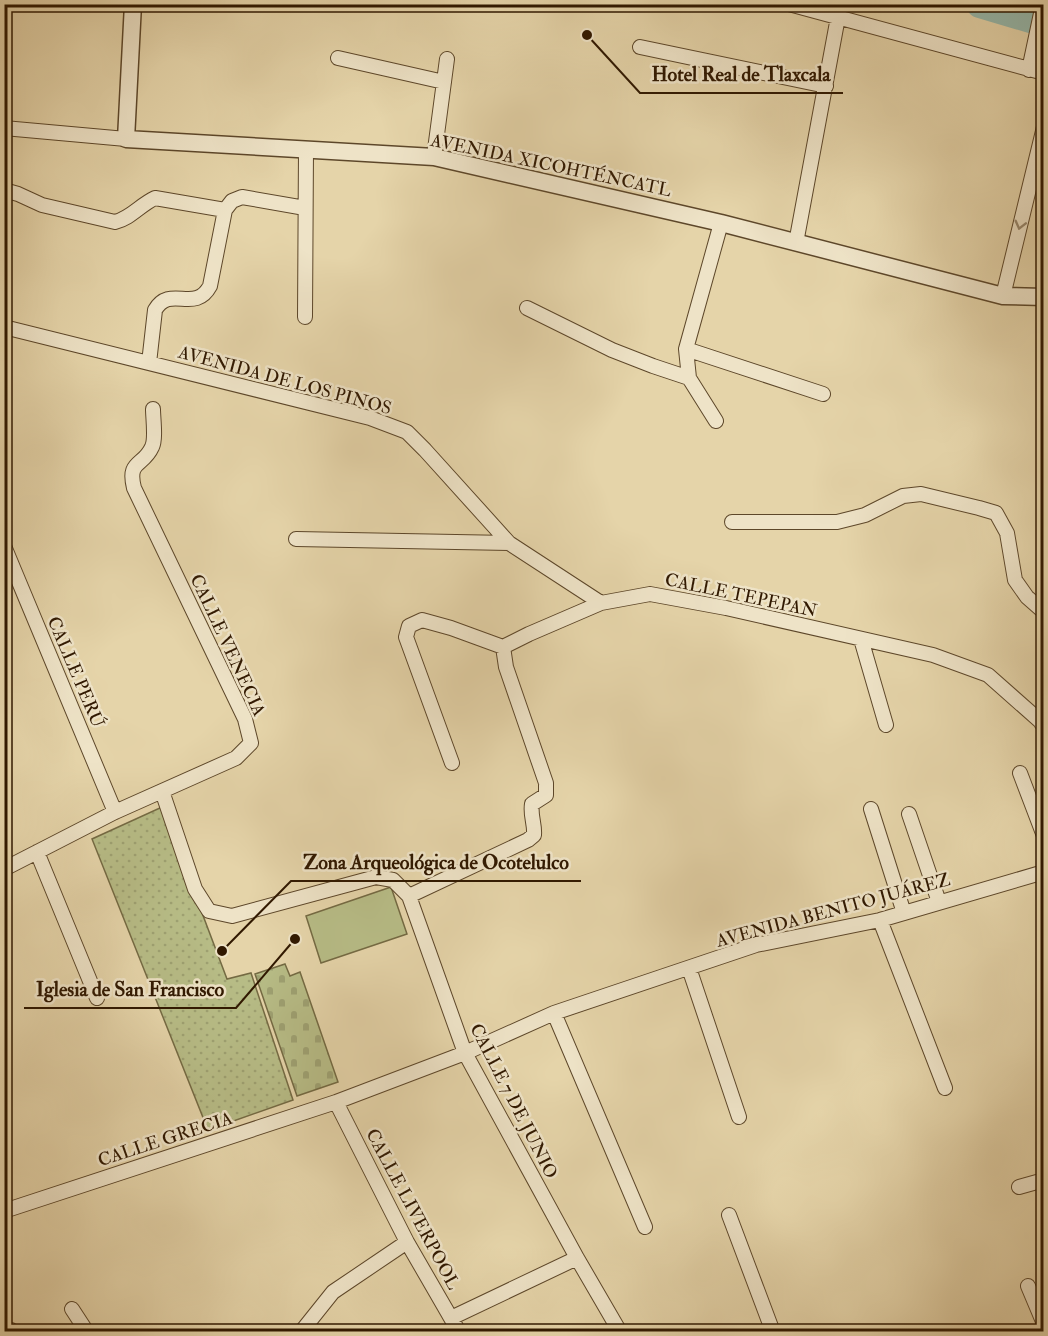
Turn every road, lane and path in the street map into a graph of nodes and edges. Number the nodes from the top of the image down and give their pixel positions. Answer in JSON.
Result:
{"nodes":[{"id":1,"x":133,"y":4,"type":"edge"},
{"id":2,"x":789,"y":4,"type":"edge"},
{"id":3,"x":1043,"y":6,"type":"edge"},
{"id":4,"x":838,"y":18,"type":"junction"},
{"id":5,"x":640,"y":47,"type":"dead end"},
{"id":6,"x":338,"y":58,"type":"dead end"},
{"id":7,"x":447,"y":59,"type":"dead end"},
{"id":8,"x":1029,"y":70,"type":"junction"},
{"id":9,"x":1044,"y":74,"type":"edge"},
{"id":10,"x":444,"y":82,"type":"junction"},
{"id":11,"x":826,"y":86,"type":"junction"},
{"id":12,"x":1044,"y":127,"type":"edge"},
{"id":13,"x":4,"y":128,"type":"edge"},
{"id":14,"x":126,"y":139,"type":"junction"},
{"id":15,"x":306,"y":150,"type":"junction"},
{"id":16,"x":434,"y":157,"type":"junction"},
{"id":17,"x":4,"y":190,"type":"edge"},
{"id":18,"x":305,"y":208,"type":"junction"},
{"id":19,"x":225,"y":210,"type":"junction"},
{"id":20,"x":721,"y":223,"type":"junction"},
{"id":21,"x":796,"y":243,"type":"junction"},
{"id":22,"x":1002,"y":296,"type":"junction"},
{"id":23,"x":1044,"y":297,"type":"edge"},
{"id":24,"x":526,"y":308,"type":"dead end"},
{"id":25,"x":305,"y":317,"type":"dead end"},
{"id":26,"x":4,"y":327,"type":"edge"},
{"id":27,"x":686,"y":349,"type":"junction"},
{"id":28,"x":149,"y":363,"type":"junction"},
{"id":29,"x":689,"y":378,"type":"junction"},
{"id":30,"x":823,"y":394,"type":"dead end"},
{"id":31,"x":153,"y":408,"type":"dead end"},
{"id":32,"x":716,"y":421,"type":"dead end"},
{"id":33,"x":732,"y":522,"type":"dead end"},
{"id":34,"x":296,"y":539,"type":"dead end"},
{"id":35,"x":509,"y":543,"type":"junction"},
{"id":36,"x":4,"y":546,"type":"edge"},
{"id":37,"x":601,"y":603,"type":"junction"},
{"id":38,"x":1044,"y":612,"type":"edge"},
{"id":39,"x":861,"y":639,"type":"junction"},
{"id":40,"x":503,"y":647,"type":"junction"},
{"id":41,"x":886,"y":725,"type":"dead end"},
{"id":42,"x":1044,"y":727,"type":"edge"},
{"id":43,"x":452,"y":763,"type":"dead end"},
{"id":44,"x":1020,"y":773,"type":"dead end"},
{"id":45,"x":162,"y":791,"type":"junction"},
{"id":46,"x":871,"y":809,"type":"dead end"},
{"id":47,"x":115,"y":812,"type":"junction"},
{"id":48,"x":909,"y":814,"type":"dead end"},
{"id":49,"x":1044,"y":836,"type":"edge"},
{"id":50,"x":38,"y":852,"type":"junction"},
{"id":51,"x":4,"y":869,"type":"edge"},
{"id":52,"x":1044,"y":872,"type":"edge"},
{"id":53,"x":409,"y":896,"type":"junction"},
{"id":54,"x":939,"y":902,"type":"junction"},
{"id":55,"x":904,"y":913,"type":"junction"},
{"id":56,"x":880,"y":920,"type":"junction"},
{"id":57,"x":689,"y":968,"type":"junction"},
{"id":58,"x":97,"y":998,"type":"dead end"},
{"id":59,"x":554,"y":1013,"type":"junction"},
{"id":60,"x":465,"y":1053,"type":"junction"},
{"id":61,"x":945,"y":1088,"type":"dead end"},
{"id":62,"x":336,"y":1102,"type":"junction"},
{"id":63,"x":739,"y":1117,"type":"dead end"},
{"id":64,"x":1044,"y":1180,"type":"edge"},
{"id":65,"x":1019,"y":1187,"type":"dead end"},
{"id":66,"x":4,"y":1211,"type":"edge"},
{"id":67,"x":729,"y":1215,"type":"dead end"},
{"id":68,"x":645,"y":1227,"type":"dead end"},
{"id":69,"x":407,"y":1242,"type":"junction"},
{"id":70,"x":577,"y":1258,"type":"junction"},
{"id":71,"x":1028,"y":1286,"type":"dead end"},
{"id":72,"x":72,"y":1309,"type":"dead end"},
{"id":73,"x":451,"y":1318,"type":"junction"},
{"id":74,"x":1044,"y":1324,"type":"edge"},
{"id":75,"x":87,"y":1332,"type":"edge"},
{"id":76,"x":301,"y":1332,"type":"edge"},
{"id":77,"x":459,"y":1332,"type":"edge"},
{"id":78,"x":621,"y":1332,"type":"edge"},
{"id":79,"x":773,"y":1332,"type":"edge"}],
"edges":[{"from":1,"to":14,"type":"street"},
{"from":2,"to":4,"type":"street"},
{"from":3,"to":8,"type":"street"},
{"from":4,"to":8,"type":"street"},
{"from":4,"to":11,"type":"street"},
{"from":5,"to":11,"type":"street"},
{"from":6,"to":10,"type":"street"},
{"from":7,"to":10,"type":"street"},
{"from":8,"to":9,"type":"street"},
{"from":10,"to":16,"type":"street"},
{"from":11,"to":21,"type":"street"},
{"from":12,"to":22,"type":"street","one_way":true},
{"from":13,"to":14,"type":"street","name":"AVENIDA XICOHTÉNCATL"},
{"from":14,"to":15,"type":"street","name":"AVENIDA XICOHTÉNCATL"},
{"from":15,"to":16,"type":"street","name":"AVENIDA XICOHTÉNCATL"},
{"from":15,"to":18,"type":"street"},
{"from":16,"to":20,"type":"street","name":"AVENIDA XICOHTÉNCATL"},
{"from":17,"to":19,"type":"street"},
{"from":18,"to":19,"type":"street"},
{"from":18,"to":25,"type":"street"},
{"from":19,"to":28,"type":"street"},
{"from":20,"to":21,"type":"street","name":"AVENIDA XICOHTÉNCATL"},
{"from":20,"to":27,"type":"street"},
{"from":21,"to":22,"type":"street","name":"AVENIDA XICOHTÉNCATL"},
{"from":22,"to":23,"type":"street","name":"AVENIDA XICOHTÉNCATL"},
{"from":24,"to":29,"type":"street"},
{"from":26,"to":28,"type":"street","name":"AVENIDA DE LOS PINOS"},
{"from":27,"to":29,"type":"street"},
{"from":27,"to":30,"type":"street"},
{"from":28,"to":35,"type":"street","name":"AVENIDA DE LOS PINOS"},
{"from":29,"to":32,"type":"street"},
{"from":31,"to":45,"type":"street","name":"CALLE VENECIA"},
{"from":33,"to":38,"type":"street"},
{"from":34,"to":35,"type":"street"},
{"from":35,"to":37,"type":"street","name":"AVENIDA DE LOS PINOS"},
{"from":36,"to":47,"type":"street","name":"CALLE PERÚ"},
{"from":37,"to":39,"type":"street","name":"CALLE TEPEPAN"},
{"from":37,"to":40,"type":"street","name":"CALLE TEPEPAN"},
{"from":39,"to":41,"type":"street"},
{"from":39,"to":42,"type":"street","name":"CALLE TEPEPAN"},
{"from":40,"to":43,"type":"street"},
{"from":40,"to":53,"type":"street"},
{"from":44,"to":49,"type":"street"},
{"from":45,"to":47,"type":"street","name":"CALLE VENECIA"},
{"from":45,"to":53,"type":"street","name":"CALLE 7 DE JUNIO"},
{"from":46,"to":55,"type":"street"},
{"from":47,"to":50,"type":"street","name":"CALLE VENECIA"},
{"from":48,"to":54,"type":"street"},
{"from":50,"to":51,"type":"street","name":"CALLE VENECIA"},
{"from":50,"to":58,"type":"street"},
{"from":52,"to":54,"type":"street","name":"AVENIDA BENITO JUÁREZ"},
{"from":53,"to":60,"type":"street","name":"CALLE 7 DE JUNIO"},
{"from":54,"to":55,"type":"street","name":"AVENIDA BENITO JUÁREZ"},
{"from":55,"to":56,"type":"street","name":"AVENIDA BENITO JUÁREZ"},
{"from":56,"to":57,"type":"street","name":"AVENIDA BENITO JUÁREZ"},
{"from":56,"to":61,"type":"street"},
{"from":57,"to":59,"type":"street","name":"AVENIDA BENITO JUÁREZ"},
{"from":57,"to":63,"type":"street"},
{"from":59,"to":60,"type":"street","name":"AVENIDA BENITO JUÁREZ"},
{"from":59,"to":68,"type":"street"},
{"from":60,"to":62,"type":"street","name":"CALLE GRECIA"},
{"from":60,"to":70,"type":"street","name":"CALLE 7 DE JUNIO"},
{"from":62,"to":66,"type":"street","name":"CALLE GRECIA"},
{"from":62,"to":69,"type":"street","name":"CALLE LIVERPOOL"},
{"from":64,"to":65,"type":"street"},
{"from":67,"to":79,"type":"street"},
{"from":69,"to":73,"type":"street","name":"CALLE LIVERPOOL"},
{"from":69,"to":76,"type":"street"},
{"from":70,"to":73,"type":"street"},
{"from":70,"to":78,"type":"street","name":"CALLE 7 DE JUNIO"},
{"from":71,"to":74,"type":"street"},
{"from":72,"to":75,"type":"street"},
{"from":73,"to":77,"type":"street","name":"CALLE LIVERPOOL"}]}
